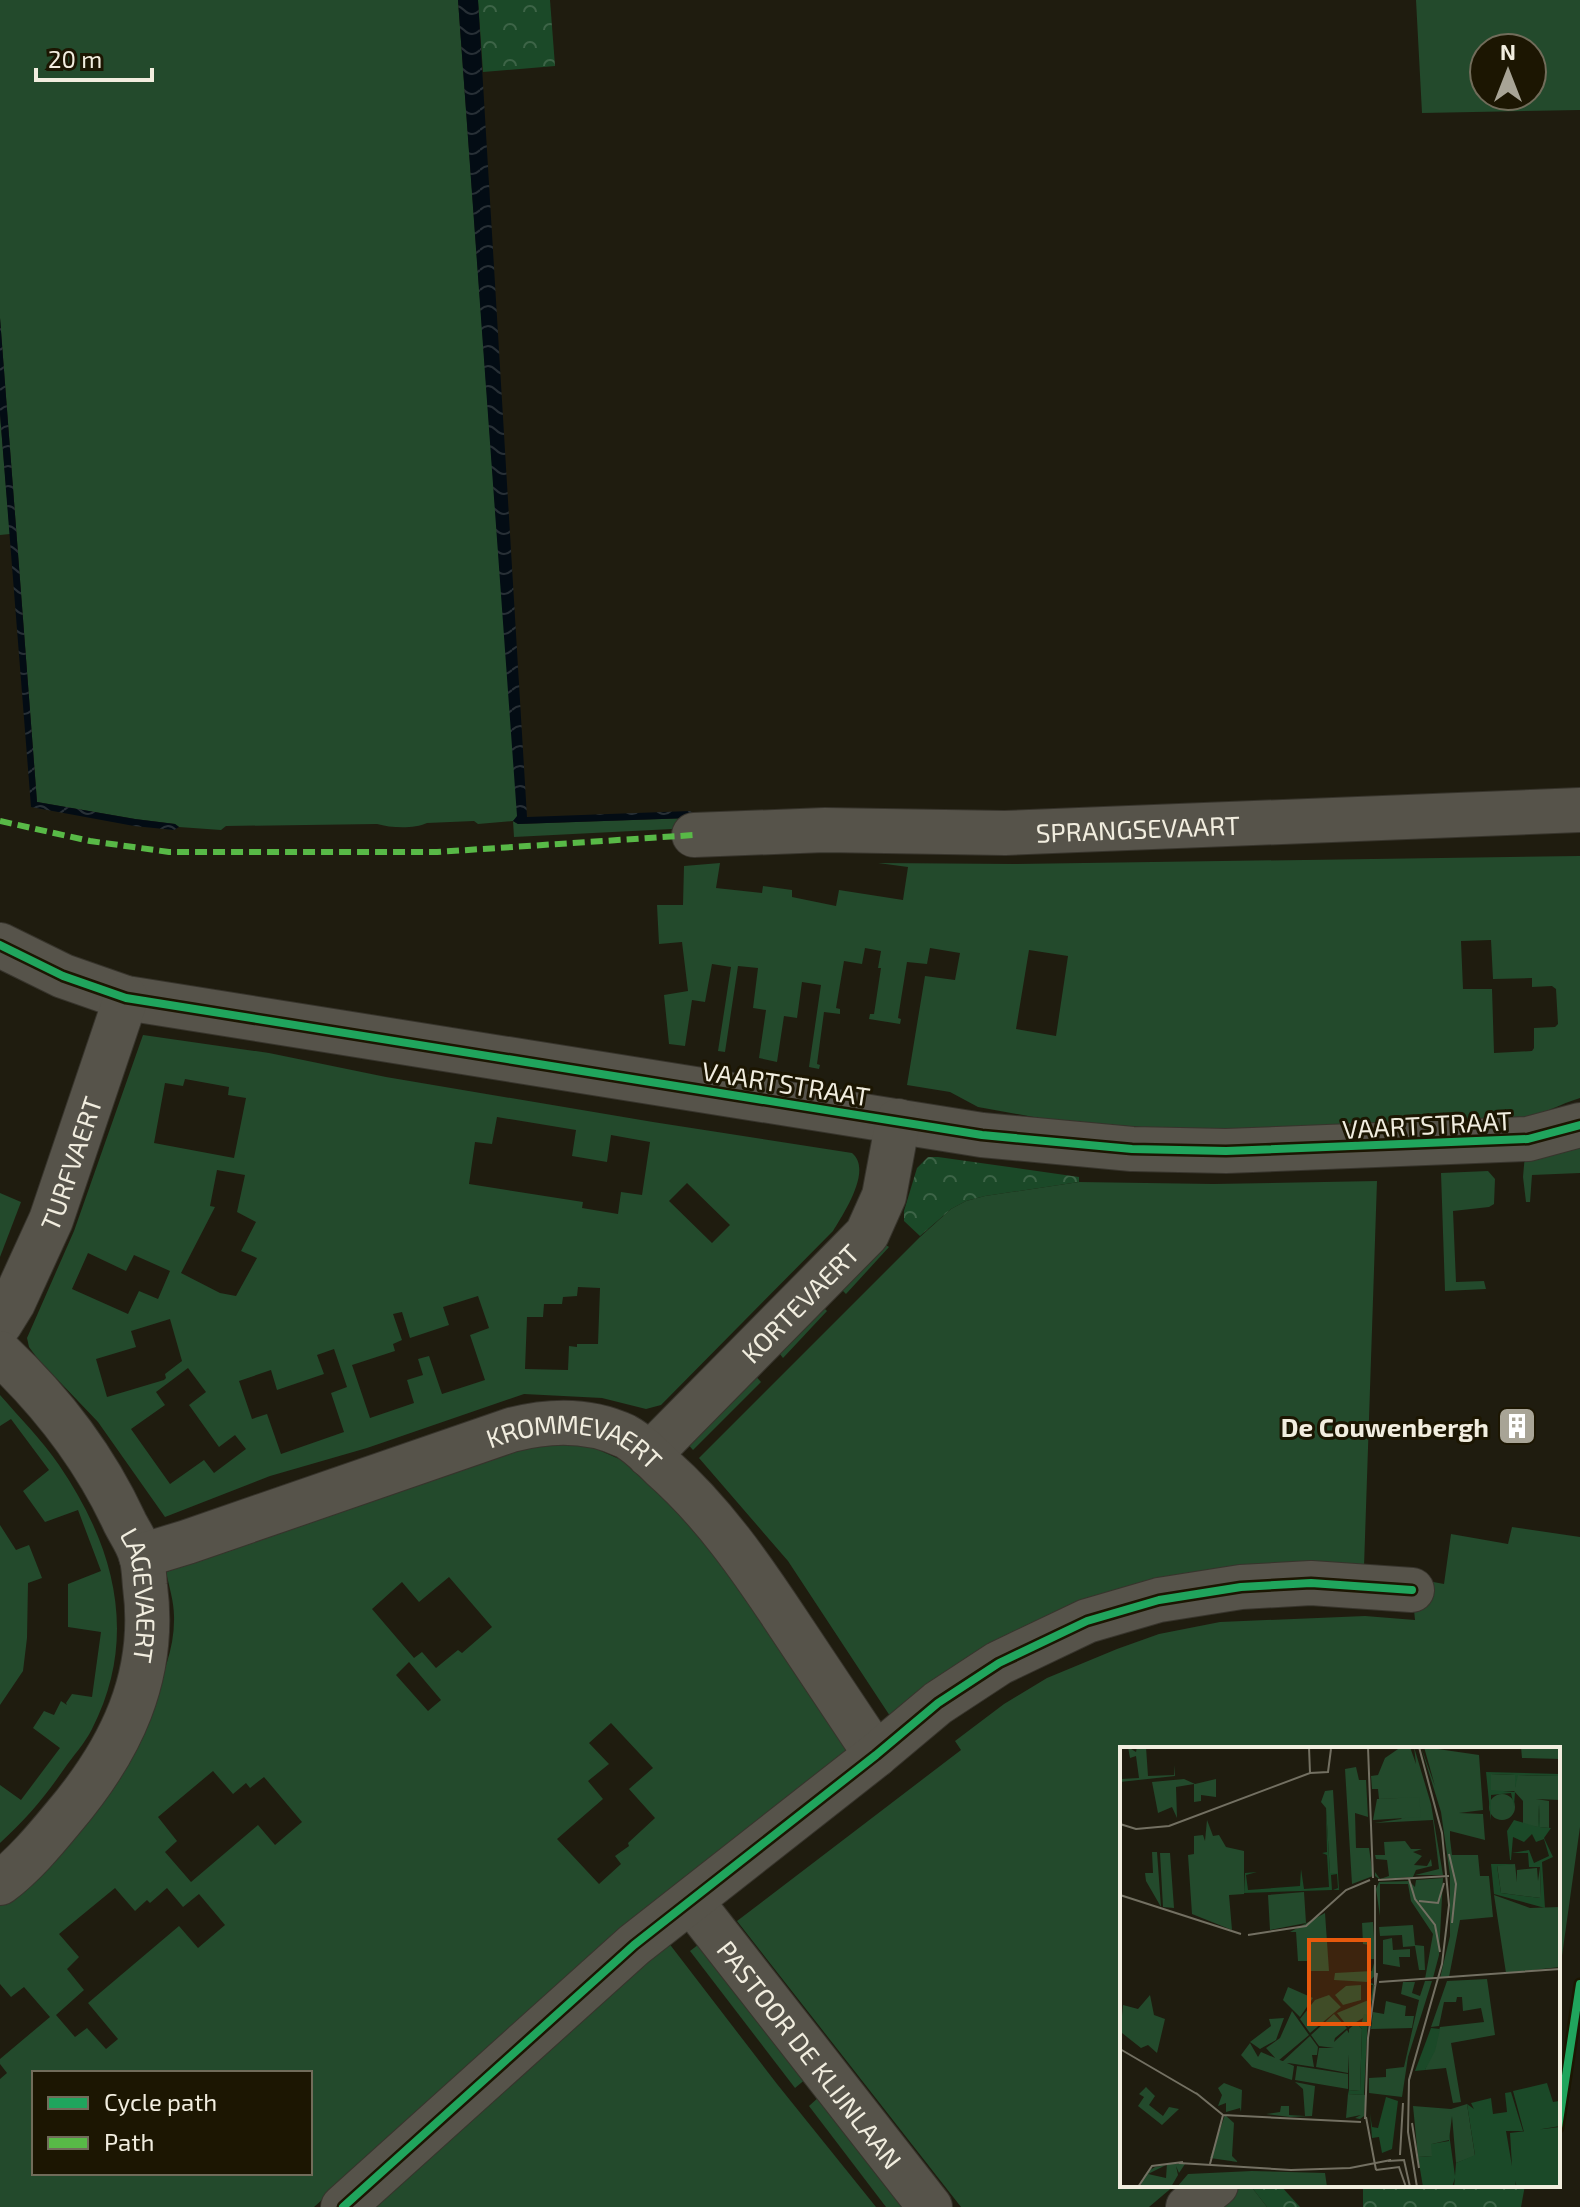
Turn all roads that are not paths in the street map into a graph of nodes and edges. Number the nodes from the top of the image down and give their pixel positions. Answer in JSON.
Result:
{"nodes":[{"id":1,"x":1580,"y":810,"type":"edge"},
{"id":2,"x":694,"y":835,"type":"dead end"},
{"id":3,"x":0,"y":945,"type":"edge"},
{"id":4,"x":126,"y":998,"type":"junction"},
{"id":5,"x":898,"y":1121,"type":"junction"},
{"id":6,"x":1580,"y":1125,"type":"edge"},
{"id":7,"x":0,"y":1324,"type":"edge"},
{"id":8,"x":0,"y":1353,"type":"edge"},
{"id":9,"x":649,"y":1455,"type":"junction"},
{"id":10,"x":141,"y":1556,"type":"junction"},
{"id":11,"x":1412,"y":1590,"type":"dead end"},
{"id":12,"x":876,"y":1755,"type":"junction"},
{"id":13,"x":0,"y":1883,"type":"edge"},
{"id":14,"x":691,"y":1901,"type":"junction"},
{"id":15,"x":1213,"y":2187,"type":"edge"},
{"id":16,"x":343,"y":2207,"type":"edge"},
{"id":17,"x":930,"y":2207,"type":"edge"},
{"id":18,"x":1188,"y":2207,"type":"edge"}],
"edges":[{"from":1,"to":2,"type":"street","name":"SPRANGSEVAART"},
{"from":3,"to":4,"type":"street","name":"VAARTSTRAAT"},
{"from":4,"to":5,"type":"street","name":"VAARTSTRAAT"},
{"from":4,"to":7,"type":"street","name":"TURFVAERT"},
{"from":5,"to":6,"type":"street","name":"VAARTSTRAAT"},
{"from":5,"to":9,"type":"street","name":"KORTEVAERT"},
{"from":8,"to":10,"type":"street","name":"LAGEVAERT"},
{"from":9,"to":10,"type":"street","name":"KROMMEVAERT"},
{"from":9,"to":12,"type":"street","name":"KROMMEVAERT"},
{"from":10,"to":13,"type":"street","name":"LAGEVAERT"},
{"from":11,"to":12,"type":"street"},
{"from":12,"to":14,"type":"street"},
{"from":14,"to":16,"type":"street"},
{"from":14,"to":17,"type":"street","name":"PASTOOR DE KLIJNLAAN"},
{"from":15,"to":18,"type":"street"}]}
